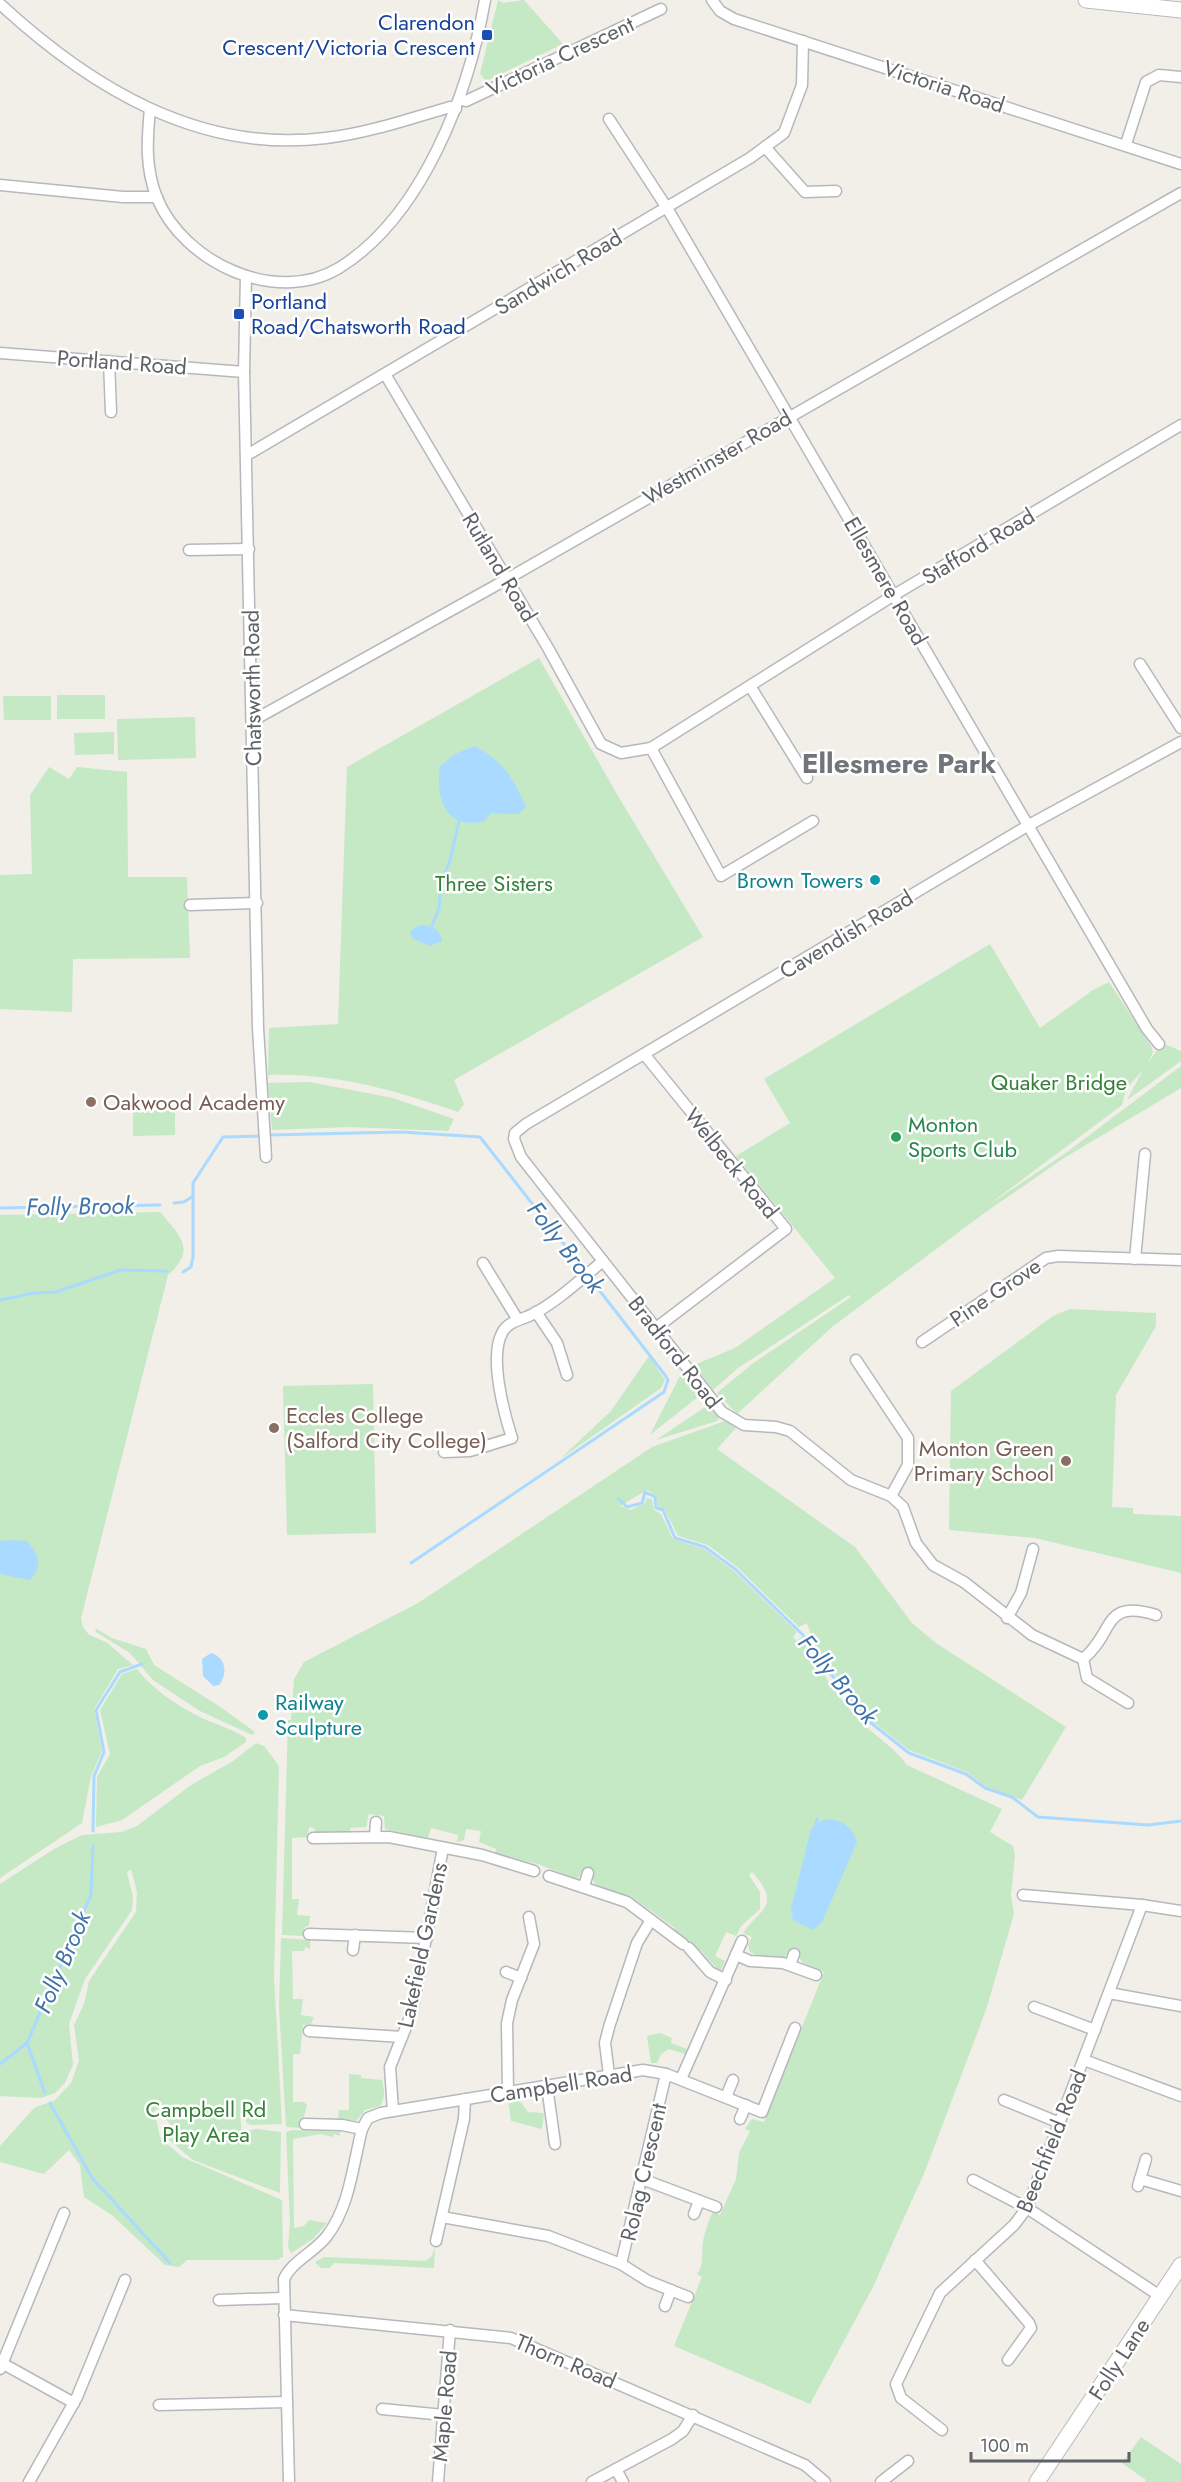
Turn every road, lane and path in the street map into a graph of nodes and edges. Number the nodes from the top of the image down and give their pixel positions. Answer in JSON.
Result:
{"nodes":[{"id":1,"x":485,"y":0,"type":"edge"},
{"id":2,"x":712,"y":0,"type":"edge"},
{"id":3,"x":1089,"y":0,"type":"edge"},
{"id":4,"x":0,"y":4,"type":"edge"},
{"id":5,"x":661,"y":9,"type":"dead end"},
{"id":6,"x":1181,"y":10,"type":"edge"},
{"id":7,"x":803,"y":41,"type":"junction"},
{"id":8,"x":1181,"y":77,"type":"edge"},
{"id":9,"x":458,"y":104,"type":"junction"},
{"id":10,"x":150,"y":109,"type":"junction"},
{"id":11,"x":609,"y":119,"type":"dead end"},
{"id":12,"x":1126,"y":144,"type":"junction"},
{"id":13,"x":765,"y":147,"type":"junction"},
{"id":14,"x":1181,"y":164,"type":"edge"},
{"id":15,"x":0,"y":185,"type":"edge"},
{"id":16,"x":836,"y":191,"type":"dead end"},
{"id":17,"x":1181,"y":193,"type":"edge"},
{"id":18,"x":157,"y":197,"type":"junction"},
{"id":19,"x":667,"y":208,"type":"junction"},
{"id":20,"x":246,"y":276,"type":"junction"},
{"id":21,"x":0,"y":353,"type":"edge"},
{"id":22,"x":110,"y":361,"type":"junction"},
{"id":23,"x":244,"y":372,"type":"junction"},
{"id":24,"x":384,"y":374,"type":"junction"},
{"id":25,"x":111,"y":412,"type":"dead end"},
{"id":26,"x":788,"y":416,"type":"junction"},
{"id":27,"x":1181,"y":425,"type":"edge"},
{"id":28,"x":247,"y":455,"type":"junction"},
{"id":29,"x":249,"y":549,"type":"junction"},
{"id":30,"x":189,"y":550,"type":"dead end"},
{"id":31,"x":507,"y":579,"type":"junction"},
{"id":32,"x":894,"y":595,"type":"junction"},
{"id":33,"x":1140,"y":664,"type":"dead end"},
{"id":34,"x":750,"y":686,"type":"junction"},
{"id":35,"x":252,"y":721,"type":"junction"},
{"id":36,"x":1181,"y":728,"type":"edge"},
{"id":37,"x":1181,"y":742,"type":"edge"},
{"id":38,"x":651,"y":748,"type":"junction"},
{"id":39,"x":621,"y":753,"type":"joint"},
{"id":40,"x":807,"y":778,"type":"dead end"},
{"id":41,"x":813,"y":821,"type":"dead end"},
{"id":42,"x":1029,"y":825,"type":"junction"},
{"id":43,"x":257,"y":903,"type":"junction"},
{"id":44,"x":190,"y":905,"type":"dead end"},
{"id":45,"x":1159,"y":1044,"type":"dead end"},
{"id":46,"x":644,"y":1054,"type":"junction"},
{"id":47,"x":515,"y":1133,"type":"joint"},
{"id":48,"x":266,"y":1152,"type":"dead end"},
{"id":49,"x":1145,"y":1154,"type":"dead end"},
{"id":50,"x":1135,"y":1258,"type":"junction"},
{"id":51,"x":1181,"y":1260,"type":"edge"},
{"id":52,"x":603,"y":1261,"type":"junction"},
{"id":53,"x":483,"y":1263,"type":"dead end"},
{"id":54,"x":536,"y":1312,"type":"junction"},
{"id":55,"x":518,"y":1320,"type":"junction"},
{"id":56,"x":656,"y":1328,"type":"junction"},
{"id":57,"x":922,"y":1342,"type":"dead end"},
{"id":58,"x":856,"y":1360,"type":"dead end"},
{"id":59,"x":567,"y":1375,"type":"dead end"},
{"id":60,"x":444,"y":1452,"type":"dead end"},
{"id":61,"x":462,"y":1452,"type":"junction"},
{"id":62,"x":462,"y":1463,"type":"dead end"},
{"id":63,"x":891,"y":1496,"type":"junction"},
{"id":64,"x":1033,"y":1549,"type":"dead end"},
{"id":65,"x":1156,"y":1615,"type":"dead end"},
{"id":66,"x":1007,"y":1618,"type":"junction"},
{"id":67,"x":1083,"y":1659,"type":"junction"},
{"id":68,"x":1128,"y":1703,"type":"dead end"},
{"id":69,"x":376,"y":1822,"type":"dead end"},
{"id":70,"x":375,"y":1836,"type":"junction"},
{"id":71,"x":313,"y":1838,"type":"dead end"},
{"id":72,"x":443,"y":1848,"type":"junction"},
{"id":73,"x":534,"y":1871,"type":"dead end"},
{"id":74,"x":588,"y":1873,"type":"dead end"},
{"id":75,"x":549,"y":1876,"type":"dead end"},
{"id":76,"x":584,"y":1886,"type":"junction"},
{"id":77,"x":1023,"y":1895,"type":"dead end"},
{"id":78,"x":1142,"y":1905,"type":"junction"},
{"id":79,"x":1181,"y":1911,"type":"edge"},
{"id":80,"x":529,"y":1917,"type":"dead end"},
{"id":81,"x":651,"y":1920,"type":"junction"},
{"id":82,"x":309,"y":1934,"type":"dead end"},
{"id":83,"x":355,"y":1935,"type":"junction"},
{"id":84,"x":427,"y":1938,"type":"junction"},
{"id":85,"x":742,"y":1941,"type":"dead end"},
{"id":86,"x":353,"y":1950,"type":"dead end"},
{"id":87,"x":794,"y":1954,"type":"dead end"},
{"id":88,"x":736,"y":1955,"type":"junction"},
{"id":89,"x":790,"y":1965,"type":"junction"},
{"id":90,"x":506,"y":1972,"type":"dead end"},
{"id":91,"x":816,"y":1975,"type":"dead end"},
{"id":92,"x":521,"y":1978,"type":"junction"},
{"id":93,"x":726,"y":1980,"type":"junction"},
{"id":94,"x":1109,"y":1993,"type":"junction"},
{"id":95,"x":1181,"y":2006,"type":"edge"},
{"id":96,"x":1034,"y":2007,"type":"dead end"},
{"id":97,"x":795,"y":2028,"type":"dead end"},
{"id":98,"x":1095,"y":2030,"type":"junction"},
{"id":99,"x":309,"y":2031,"type":"dead end"},
{"id":100,"x":402,"y":2037,"type":"junction"},
{"id":101,"x":1084,"y":2060,"type":"junction"},
{"id":102,"x":609,"y":2074,"type":"junction"},
{"id":103,"x":666,"y":2074,"type":"junction"},
{"id":104,"x":681,"y":2079,"type":"junction"},
{"id":105,"x":733,"y":2080,"type":"dead end"},
{"id":106,"x":547,"y":2086,"type":"junction"},
{"id":107,"x":508,"y":2092,"type":"junction"},
{"id":108,"x":1181,"y":2096,"type":"edge"},
{"id":109,"x":726,"y":2097,"type":"junction"},
{"id":110,"x":465,"y":2099,"type":"junction"},
{"id":111,"x":1004,"y":2100,"type":"dead end"},
{"id":112,"x":746,"y":2105,"type":"junction"},
{"id":113,"x":393,"y":2111,"type":"junction"},
{"id":114,"x":740,"y":2120,"type":"dead end"},
{"id":115,"x":1060,"y":2123,"type":"junction"},
{"id":116,"x":305,"y":2124,"type":"dead end"},
{"id":117,"x":362,"y":2129,"type":"junction"},
{"id":118,"x":555,"y":2144,"type":"dead end"},
{"id":119,"x":1146,"y":2159,"type":"dead end"},
{"id":120,"x":642,"y":2179,"type":"junction"},
{"id":121,"x":973,"y":2180,"type":"dead end"},
{"id":122,"x":1181,"y":2191,"type":"edge"},
{"id":123,"x":699,"y":2201,"type":"junction"},
{"id":124,"x":716,"y":2207,"type":"dead end"},
{"id":125,"x":1027,"y":2208,"type":"junction"},
{"id":126,"x":64,"y":2213,"type":"dead end"},
{"id":127,"x":694,"y":2214,"type":"dead end"},
{"id":128,"x":442,"y":2217,"type":"junction"},
{"id":129,"x":435,"y":2241,"type":"dead end"},
{"id":130,"x":975,"y":2260,"type":"junction"},
{"id":131,"x":621,"y":2264,"type":"junction"},
{"id":132,"x":1181,"y":2265,"type":"edge"},
{"id":133,"x":125,"y":2280,"type":"dead end"},
{"id":134,"x":671,"y":2290,"type":"junction"},
{"id":135,"x":1160,"y":2296,"type":"junction"},
{"id":136,"x":688,"y":2297,"type":"dead end"},
{"id":137,"x":283,"y":2298,"type":"junction"},
{"id":138,"x":219,"y":2300,"type":"dead end"},
{"id":139,"x":665,"y":2306,"type":"dead end"},
{"id":140,"x":284,"y":2315,"type":"junction"},
{"id":141,"x":450,"y":2330,"type":"junction"},
{"id":142,"x":1008,"y":2360,"type":"dead end"},
{"id":143,"x":1,"y":2365,"type":"edge"},
{"id":144,"x":287,"y":2402,"type":"junction"},
{"id":145,"x":74,"y":2403,"type":"junction"},
{"id":146,"x":159,"y":2405,"type":"dead end"},
{"id":147,"x":382,"y":2409,"type":"dead end"},
{"id":148,"x":444,"y":2415,"type":"junction"},
{"id":149,"x":693,"y":2415,"type":"junction"},
{"id":150,"x":942,"y":2430,"type":"dead end"},
{"id":151,"x":908,"y":2462,"type":"dead end"},
{"id":152,"x":616,"y":2469,"type":"junction"},
{"id":153,"x":29,"y":2482,"type":"edge"},
{"id":154,"x":289,"y":2482,"type":"edge"},
{"id":155,"x":438,"y":2482,"type":"edge"},
{"id":156,"x":592,"y":2482,"type":"edge"},
{"id":157,"x":622,"y":2482,"type":"edge"},
{"id":158,"x":825,"y":2482,"type":"edge"},
{"id":159,"x":881,"y":2482,"type":"edge"},
{"id":160,"x":1037,"y":2482,"type":"edge"}],
"edges":[{"from":1,"to":9,"type":"street"},
{"from":2,"to":7,"type":"street","name":"Victoria Road"},
{"from":3,"to":6,"type":"main road"},
{"from":4,"to":10,"type":"street","name":"Victoria Crescent"},
{"from":5,"to":9,"type":"street","name":"Victoria Crescent"},
{"from":7,"to":12,"type":"street","name":"Victoria Road"},
{"from":7,"to":13,"type":"street","name":"Sandwich Road"},
{"from":8,"to":12,"type":"street"},
{"from":9,"to":10,"type":"street","name":"Victoria Crescent"},
{"from":9,"to":20,"type":"street"},
{"from":10,"to":18,"type":"street"},
{"from":11,"to":19,"type":"street","name":"Ellesmere Road"},
{"from":12,"to":14,"type":"street","name":"Victoria Road"},
{"from":13,"to":16,"type":"street"},
{"from":13,"to":19,"type":"street","name":"Sandwich Road"},
{"from":15,"to":18,"type":"street"},
{"from":17,"to":26,"type":"street","name":"Westminster Road"},
{"from":18,"to":20,"type":"street"},
{"from":19,"to":24,"type":"street","name":"Sandwich Road"},
{"from":19,"to":26,"type":"street","name":"Ellesmere Road"},
{"from":20,"to":23,"type":"street","name":"Chatsworth Road"},
{"from":21,"to":22,"type":"street","name":"Portland Road"},
{"from":22,"to":23,"type":"street","name":"Portland Road"},
{"from":22,"to":25,"type":"street"},
{"from":23,"to":28,"type":"street","name":"Chatsworth Road"},
{"from":24,"to":28,"type":"street","name":"Sandwich Road"},
{"from":24,"to":31,"type":"street","name":"Rutland Road"},
{"from":26,"to":31,"type":"street","name":"Westminster Road"},
{"from":26,"to":32,"type":"street","name":"Ellesmere Road"},
{"from":27,"to":32,"type":"street","name":"Stafford Road"},
{"from":28,"to":29,"type":"street","name":"Chatsworth Road"},
{"from":29,"to":30,"type":"street"},
{"from":29,"to":35,"type":"street","name":"Chatsworth Road"},
{"from":31,"to":35,"type":"street","name":"Westminster Road"},
{"from":31,"to":39,"type":"street","name":"Rutland Road"},
{"from":32,"to":34,"type":"street","name":"Stafford Road"},
{"from":32,"to":42,"type":"street","name":"Ellesmere Road"},
{"from":33,"to":36,"type":"street"},
{"from":34,"to":38,"type":"street","name":"Stafford Road"},
{"from":34,"to":40,"type":"street"},
{"from":35,"to":43,"type":"street","name":"Chatsworth Road"},
{"from":37,"to":42,"type":"street","name":"Cavendish Road"},
{"from":38,"to":39,"type":"street","name":"Stafford Road"},
{"from":38,"to":41,"type":"street"},
{"from":42,"to":45,"type":"street","name":"Ellesmere Road"},
{"from":42,"to":46,"type":"street","name":"Cavendish Road"},
{"from":43,"to":44,"type":"street"},
{"from":43,"to":48,"type":"street","name":"Chatsworth Road"},
{"from":46,"to":47,"type":"street","name":"Cavendish Road"},
{"from":46,"to":56,"type":"street","name":"Welbeck Road"},
{"from":47,"to":52,"type":"street","name":"Bradford Road"},
{"from":49,"to":50,"type":"street"},
{"from":50,"to":51,"type":"street","name":"Pine Grove"},
{"from":50,"to":57,"type":"street","name":"Pine Grove"},
{"from":52,"to":54,"type":"street"},
{"from":52,"to":56,"type":"street","name":"Bradford Road"},
{"from":53,"to":55,"type":"street"},
{"from":54,"to":55,"type":"street"},
{"from":54,"to":59,"type":"street"},
{"from":55,"to":61,"type":"street"},
{"from":56,"to":63,"type":"street","name":"Bradford Road"},
{"from":58,"to":63,"type":"street"},
{"from":60,"to":61,"type":"street"},
{"from":61,"to":62,"type":"street"},
{"from":63,"to":66,"type":"street"},
{"from":64,"to":66,"type":"street"},
{"from":65,"to":67,"type":"street"},
{"from":66,"to":67,"type":"street"},
{"from":67,"to":68,"type":"street"},
{"from":69,"to":70,"type":"street"},
{"from":70,"to":71,"type":"street","name":"Lakefield Gardens"},
{"from":70,"to":72,"type":"street","name":"Lakefield Gardens"},
{"from":72,"to":73,"type":"street","name":"Lakefield Gardens"},
{"from":72,"to":84,"type":"street","name":"Lakefield Gardens"},
{"from":74,"to":76,"type":"street"},
{"from":75,"to":76,"type":"street"},
{"from":76,"to":81,"type":"street"},
{"from":77,"to":78,"type":"street"},
{"from":78,"to":79,"type":"street"},
{"from":78,"to":94,"type":"street","name":"Beechfield Road"},
{"from":80,"to":92,"type":"street"},
{"from":81,"to":93,"type":"street"},
{"from":81,"to":102,"type":"street"},
{"from":82,"to":83,"type":"street"},
{"from":83,"to":84,"type":"street"},
{"from":83,"to":86,"type":"street"},
{"from":84,"to":100,"type":"street","name":"Lakefield Gardens"},
{"from":85,"to":88,"type":"street"},
{"from":87,"to":89,"type":"street"},
{"from":88,"to":89,"type":"street"},
{"from":88,"to":93,"type":"street"},
{"from":89,"to":91,"type":"street"},
{"from":90,"to":92,"type":"street"},
{"from":92,"to":107,"type":"street"},
{"from":93,"to":104,"type":"street"},
{"from":94,"to":95,"type":"street"},
{"from":94,"to":98,"type":"street","name":"Beechfield Road"},
{"from":96,"to":98,"type":"street"},
{"from":97,"to":112,"type":"street","name":"Campbell Road"},
{"from":98,"to":101,"type":"street","name":"Beechfield Road"},
{"from":99,"to":100,"type":"street"},
{"from":100,"to":113,"type":"street","name":"Lakefield Gardens"},
{"from":101,"to":108,"type":"street"},
{"from":101,"to":115,"type":"street","name":"Beechfield Road"},
{"from":102,"to":103,"type":"street","name":"Campbell Road"},
{"from":102,"to":106,"type":"street","name":"Campbell Road"},
{"from":103,"to":104,"type":"street","name":"Campbell Road"},
{"from":103,"to":120,"type":"street","name":"Rolag Crescent"},
{"from":104,"to":109,"type":"street","name":"Campbell Road"},
{"from":105,"to":109,"type":"street"},
{"from":106,"to":107,"type":"street","name":"Campbell Road"},
{"from":106,"to":118,"type":"street"},
{"from":107,"to":110,"type":"street","name":"Campbell Road"},
{"from":109,"to":112,"type":"street","name":"Campbell Road"},
{"from":110,"to":113,"type":"street","name":"Campbell Road"},
{"from":110,"to":128,"type":"street"},
{"from":111,"to":115,"type":"street"},
{"from":112,"to":114,"type":"street"},
{"from":113,"to":117,"type":"street","name":"Campbell Road"},
{"from":115,"to":125,"type":"street","name":"Beechfield Road"},
{"from":116,"to":117,"type":"street"},
{"from":117,"to":137,"type":"street"},
{"from":119,"to":122,"type":"street"},
{"from":120,"to":123,"type":"street"},
{"from":120,"to":131,"type":"street","name":"Rolag Crescent"},
{"from":121,"to":125,"type":"street"},
{"from":123,"to":124,"type":"street"},
{"from":123,"to":127,"type":"street"},
{"from":125,"to":130,"type":"street","name":"Beechfield Road"},
{"from":125,"to":135,"type":"street"},
{"from":126,"to":143,"type":"street"},
{"from":128,"to":129,"type":"street"},
{"from":128,"to":131,"type":"street","name":"Rolag Crescent"},
{"from":130,"to":142,"type":"street"},
{"from":130,"to":150,"type":"street","name":"Beechfield Road"},
{"from":131,"to":134,"type":"street"},
{"from":132,"to":135,"type":"main road","name":"Folly Lane"},
{"from":133,"to":145,"type":"street"},
{"from":134,"to":136,"type":"street"},
{"from":134,"to":139,"type":"street"},
{"from":135,"to":160,"type":"main road","name":"Folly Lane"},
{"from":137,"to":138,"type":"street"},
{"from":137,"to":140,"type":"street"},
{"from":140,"to":141,"type":"street","name":"Thorn Road"},
{"from":140,"to":144,"type":"street"},
{"from":141,"to":148,"type":"street","name":"Maple Road"},
{"from":141,"to":149,"type":"street","name":"Thorn Road"},
{"from":143,"to":145,"type":"street"},
{"from":144,"to":146,"type":"street"},
{"from":144,"to":154,"type":"street"},
{"from":145,"to":153,"type":"street"},
{"from":147,"to":148,"type":"street"},
{"from":148,"to":155,"type":"street","name":"Maple Road"},
{"from":149,"to":152,"type":"street"},
{"from":149,"to":158,"type":"street","name":"Thorn Road"},
{"from":151,"to":159,"type":"street"},
{"from":152,"to":156,"type":"street"},
{"from":152,"to":157,"type":"street"}]}
